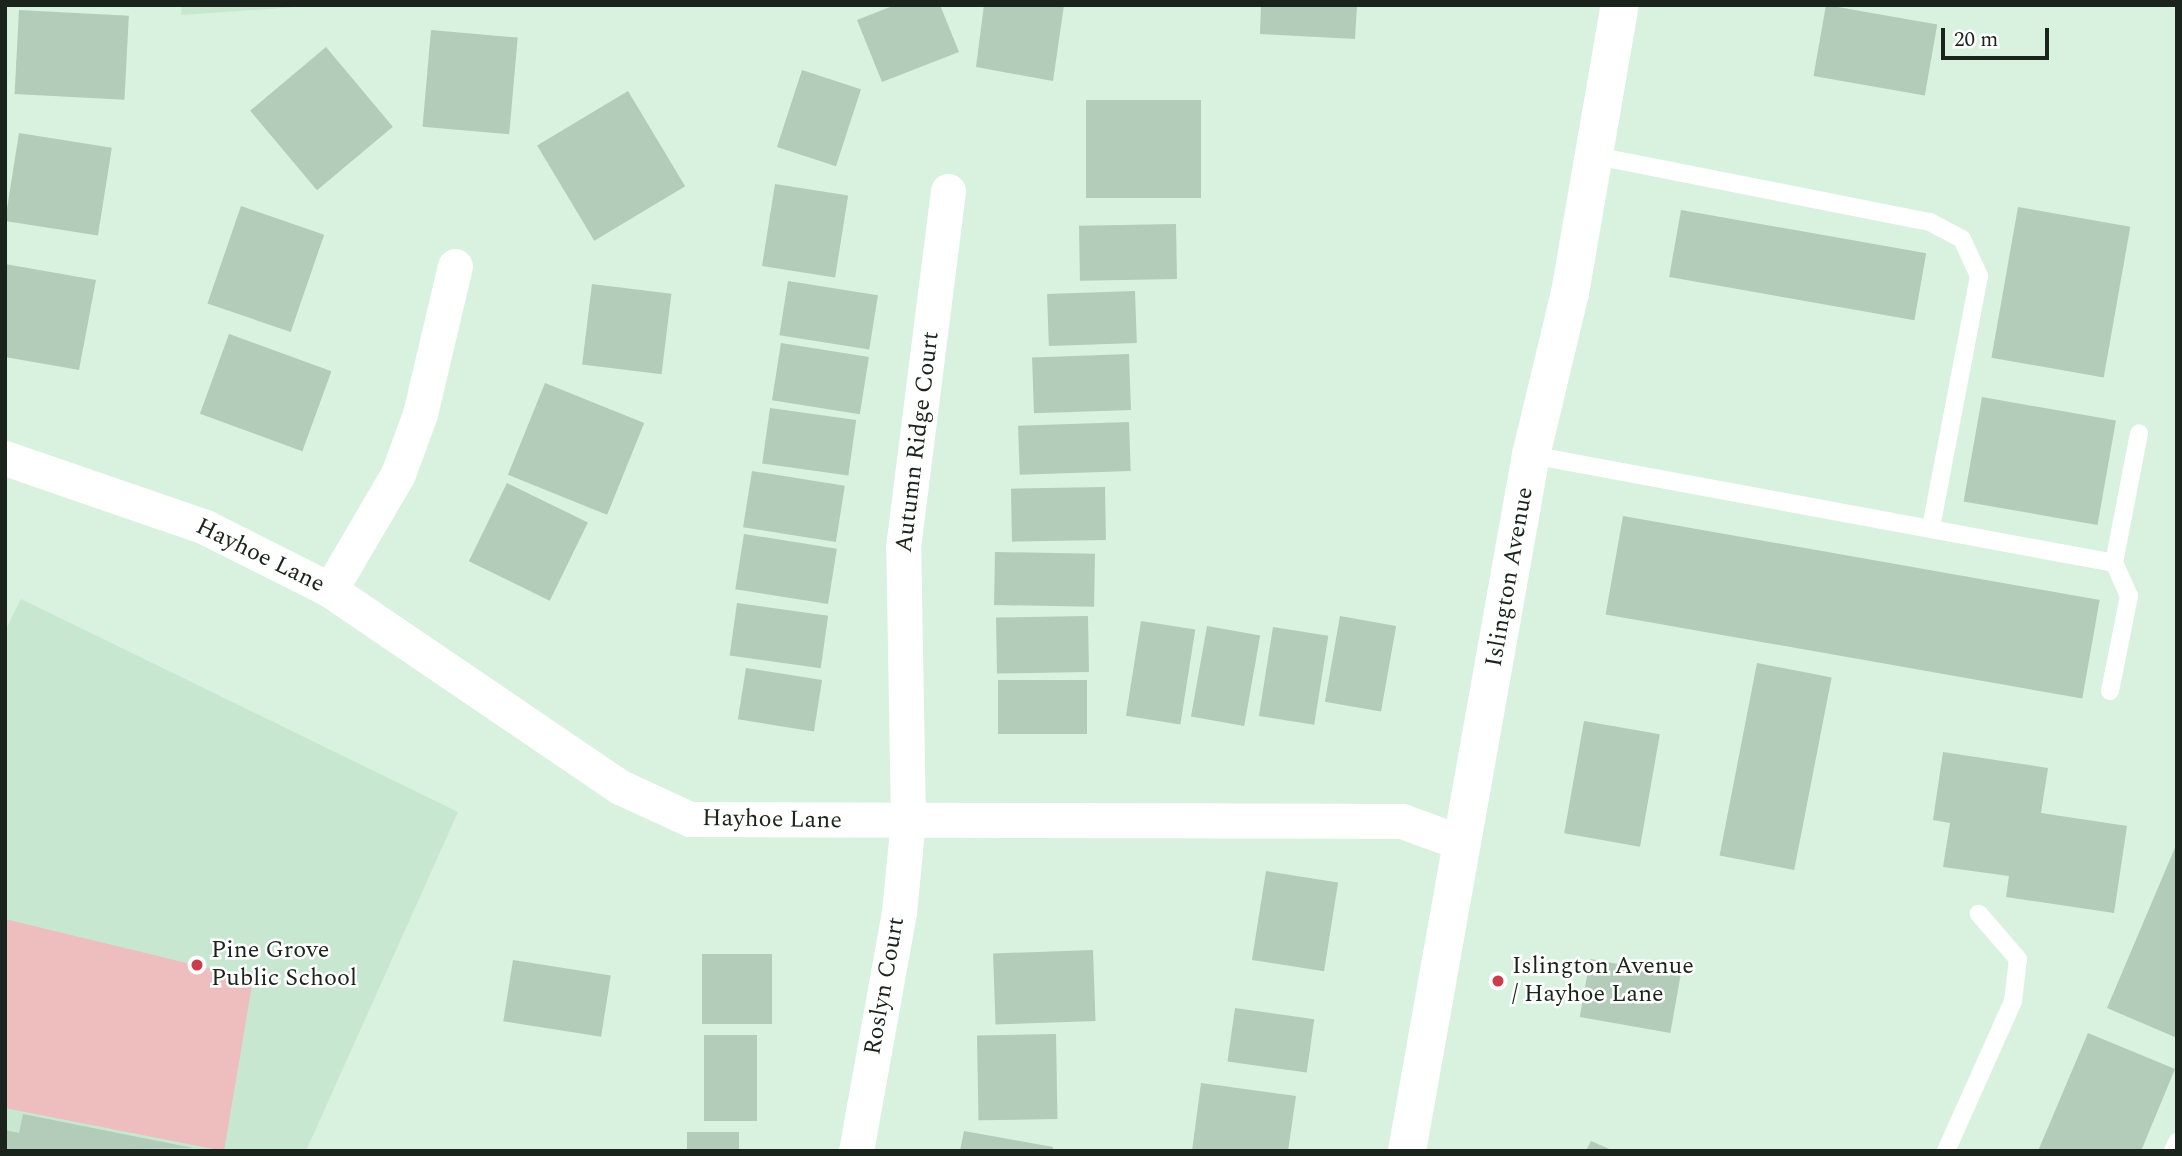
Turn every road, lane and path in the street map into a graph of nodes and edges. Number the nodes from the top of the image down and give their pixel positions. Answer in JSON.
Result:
{"nodes":[{"id":1,"x":1620,"y":5,"type":"edge"},
{"id":2,"x":1596,"y":156,"type":"junction"},
{"id":3,"x":948,"y":191,"type":"dead end"},
{"id":4,"x":455,"y":266,"type":"dead end"},
{"id":5,"x":2139,"y":433,"type":"dead end"},
{"id":6,"x":1531,"y":455,"type":"junction"},
{"id":7,"x":5,"y":458,"type":"edge"},
{"id":8,"x":1931,"y":528,"type":"junction"},
{"id":9,"x":2114,"y":563,"type":"junction"},
{"id":10,"x":330,"y":590,"type":"junction"},
{"id":11,"x":2110,"y":691,"type":"dead end"},
{"id":12,"x":908,"y":820,"type":"junction"},
{"id":13,"x":1462,"y":843,"type":"junction"},
{"id":14,"x":1979,"y":914,"type":"dead end"},
{"id":15,"x":2177,"y":1142,"type":"edge"},
{"id":16,"x":856,"y":1151,"type":"edge"},
{"id":17,"x":1406,"y":1151,"type":"edge"},
{"id":18,"x":1946,"y":1151,"type":"edge"},
{"id":19,"x":2173,"y":1151,"type":"edge"}],
"edges":[{"from":1,"to":2,"type":"main road","name":"Islington Avenue"},
{"from":2,"to":6,"type":"main road","name":"Islington Avenue"},
{"from":2,"to":8,"type":"lane"},
{"from":3,"to":12,"type":"street","name":"Autumn Ridge Court"},
{"from":4,"to":10,"type":"street"},
{"from":5,"to":9,"type":"lane"},
{"from":6,"to":8,"type":"lane"},
{"from":6,"to":13,"type":"main road","name":"Islington Avenue"},
{"from":7,"to":10,"type":"street","name":"Hayhoe Lane"},
{"from":8,"to":9,"type":"lane"},
{"from":9,"to":11,"type":"lane"},
{"from":10,"to":12,"type":"street","name":"Hayhoe Lane"},
{"from":12,"to":13,"type":"street","name":"Hayhoe Lane"},
{"from":12,"to":16,"type":"street","name":"Roslyn Court"},
{"from":13,"to":17,"type":"main road","name":"Islington Avenue"},
{"from":14,"to":18,"type":"lane"},
{"from":15,"to":19,"type":"lane"}]}
